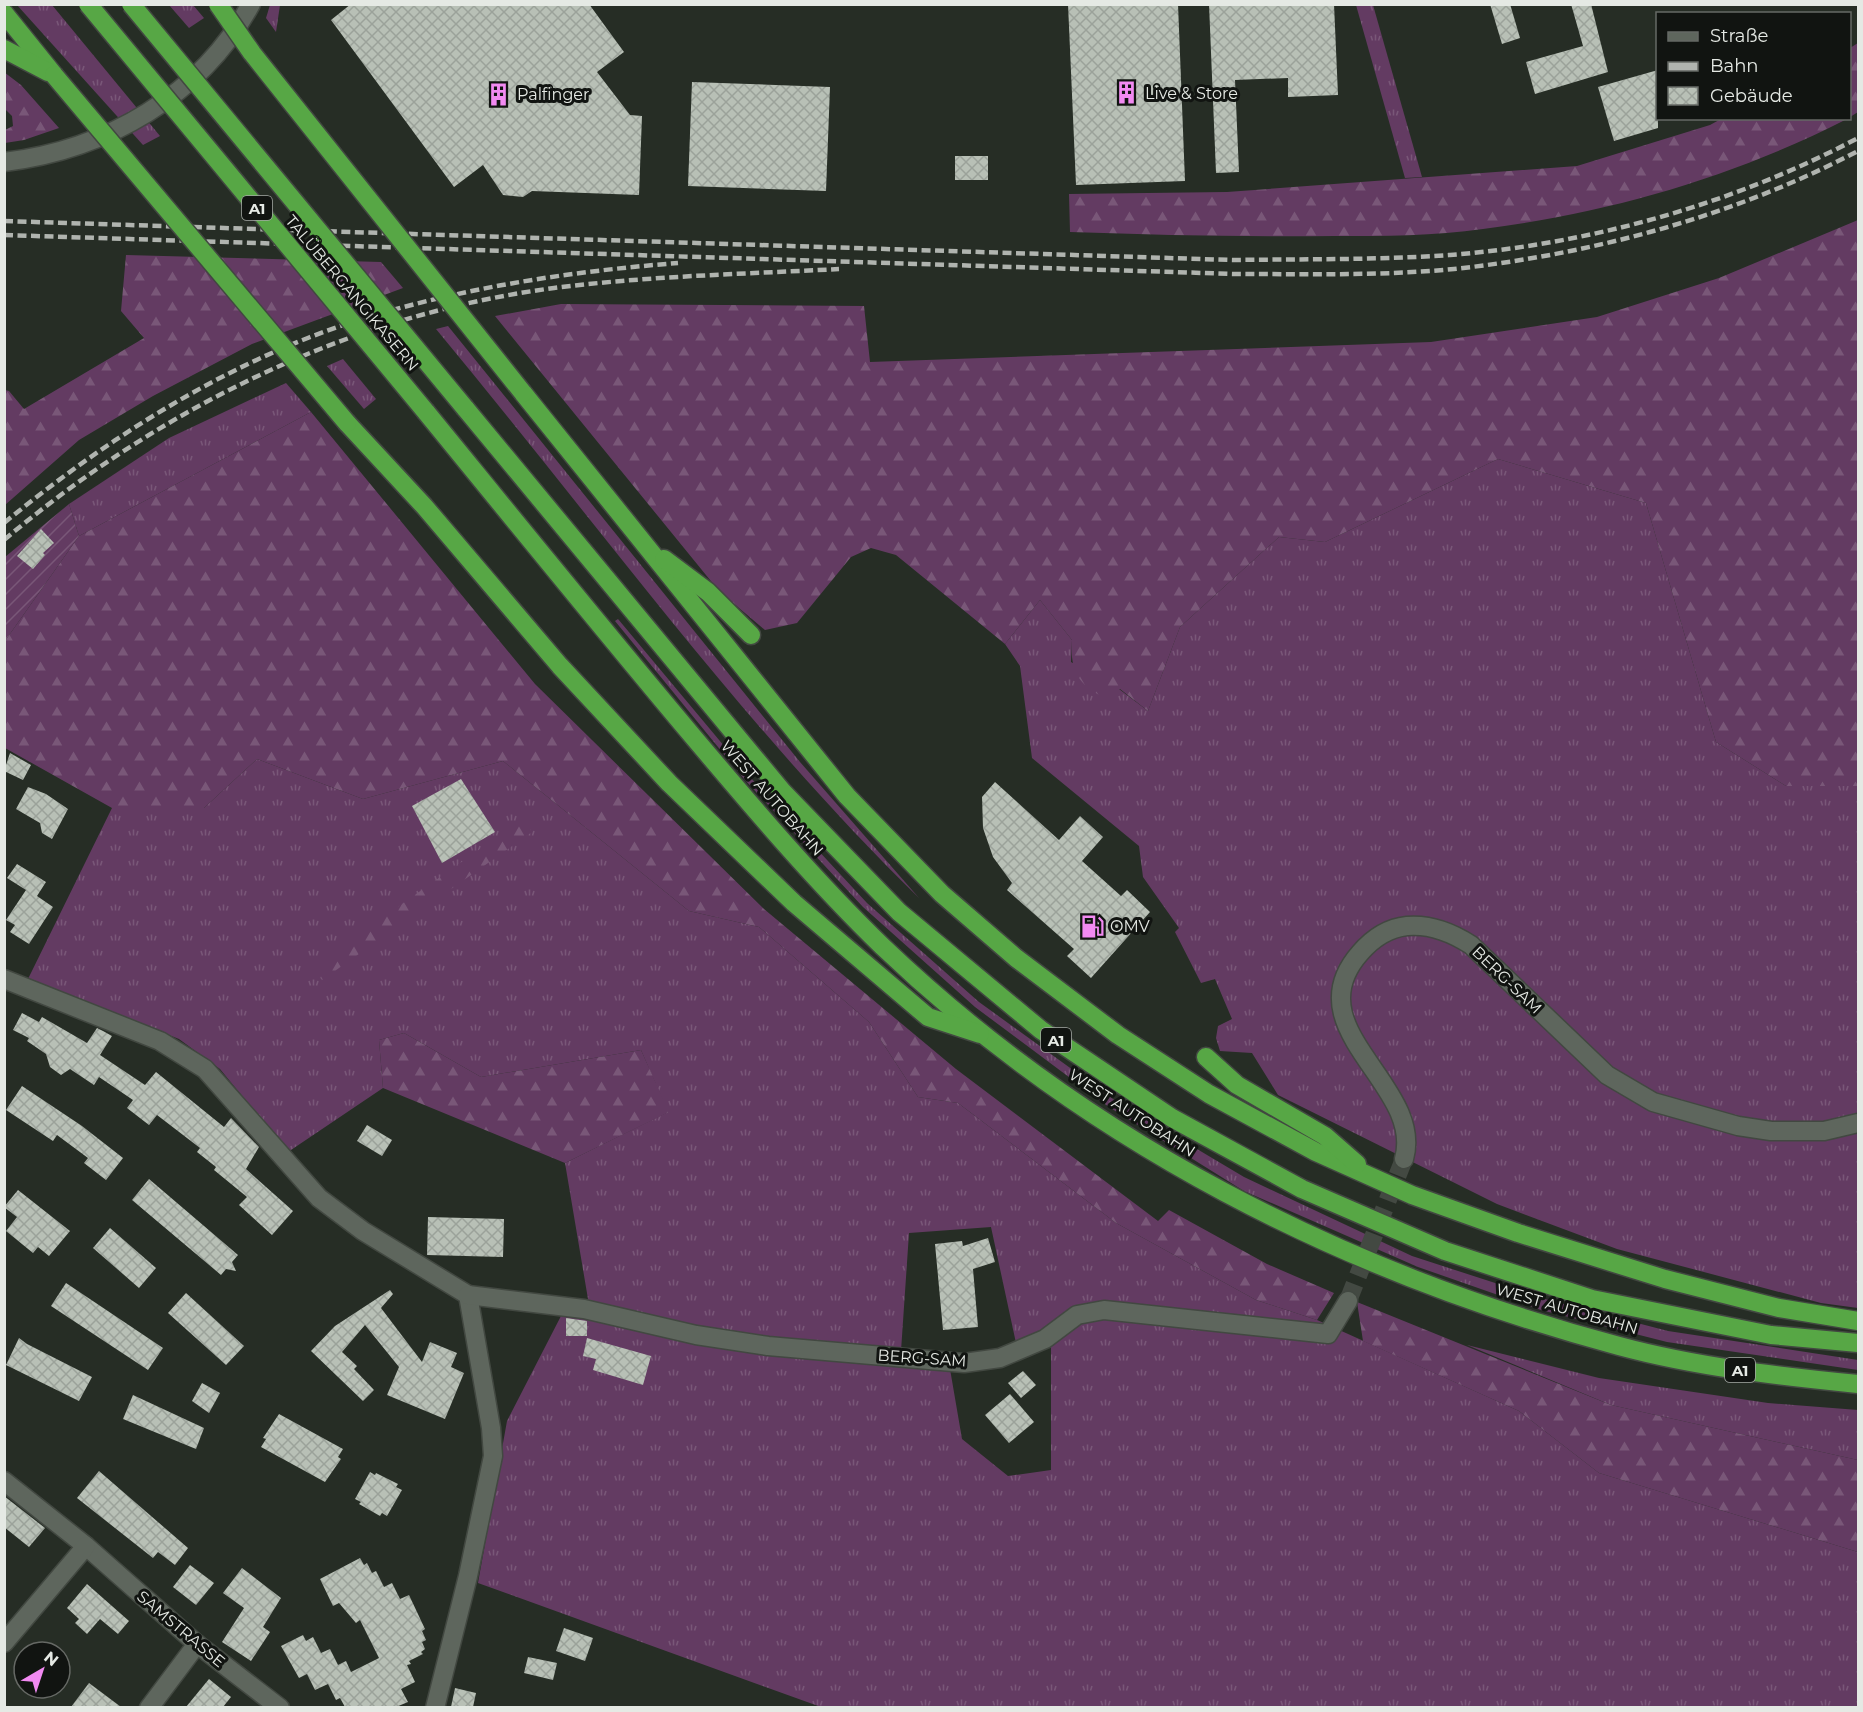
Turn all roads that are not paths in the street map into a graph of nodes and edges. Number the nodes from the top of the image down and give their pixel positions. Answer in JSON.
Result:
{"nodes":[{"id":1,"x":87,"y":4,"type":"edge"},
{"id":2,"x":131,"y":4,"type":"edge"},
{"id":3,"x":218,"y":4,"type":"edge"},
{"id":4,"x":251,"y":4,"type":"edge"},
{"id":5,"x":4,"y":13,"type":"edge"},
{"id":6,"x":4,"y":49,"type":"edge"},
{"id":7,"x":54,"y":75,"type":"junction"},
{"id":8,"x":4,"y":162,"type":"edge"},
{"id":9,"x":465,"y":408,"type":"joint"},
{"id":10,"x":426,"y":412,"type":"joint"},
{"id":11,"x":645,"y":544,"type":"junction"},
{"id":12,"x":751,"y":635,"type":"dead end"},
{"id":13,"x":4,"y":979,"type":"edge"},
{"id":14,"x":987,"y":1036,"type":"junction"},
{"id":15,"x":1206,"y":1057,"type":"dead end"},
{"id":16,"x":1858,"y":1123,"type":"edge"},
{"id":17,"x":1404,"y":1159,"type":"tunnel mouth"},
{"id":18,"x":1370,"y":1175,"type":"junction"},
{"id":19,"x":468,"y":1295,"type":"junction"},
{"id":20,"x":1348,"y":1301,"type":"tunnel mouth"},
{"id":21,"x":1858,"y":1321,"type":"edge"},
{"id":22,"x":1858,"y":1343,"type":"edge"},
{"id":23,"x":1858,"y":1384,"type":"edge"},
{"id":24,"x":4,"y":1481,"type":"edge"},
{"id":25,"x":86,"y":1546,"type":"junction"},
{"id":26,"x":4,"y":1643,"type":"edge"},
{"id":27,"x":196,"y":1644,"type":"junction"},
{"id":28,"x":149,"y":1707,"type":"edge"},
{"id":29,"x":280,"y":1707,"type":"edge"},
{"id":30,"x":435,"y":1707,"type":"edge"}],
"edges":[{"from":1,"to":10,"type":"highway","name":"TALÜBERGANG KASERN","number":"A1","bridge":true},
{"from":2,"to":9,"type":"highway","name":"TALÜBERGANG KASERN","number":"A1","bridge":true},
{"from":3,"to":11,"type":"highway","bridge":true},
{"from":4,"to":8,"type":"street"},
{"from":5,"to":7,"type":"highway"},
{"from":6,"to":7,"type":"highway"},
{"from":7,"to":14,"type":"highway","bridge":true},
{"from":9,"to":22,"type":"highway","name":"WEST AUTOBAHN","number":"A1"},
{"from":10,"to":14,"type":"highway","name":"WEST AUTOBAHN","number":"A1"},
{"from":11,"to":12,"type":"highway"},
{"from":11,"to":18,"type":"highway"},
{"from":13,"to":19,"type":"street"},
{"from":14,"to":23,"type":"highway","name":"WEST AUTOBAHN","number":"A1"},
{"from":15,"to":18,"type":"highway"},
{"from":16,"to":17,"type":"street","name":"BERG-SAM"},
{"from":18,"to":21,"type":"highway"},
{"from":19,"to":20,"type":"street","name":"BERG-SAM"},
{"from":19,"to":30,"type":"street"},
{"from":24,"to":25,"type":"street","name":"SAMSTRASSE"},
{"from":25,"to":26,"type":"street"},
{"from":25,"to":27,"type":"street","name":"SAMSTRASSE"},
{"from":27,"to":28,"type":"street"},
{"from":27,"to":29,"type":"street","name":"SAMSTRASSE"}]}
